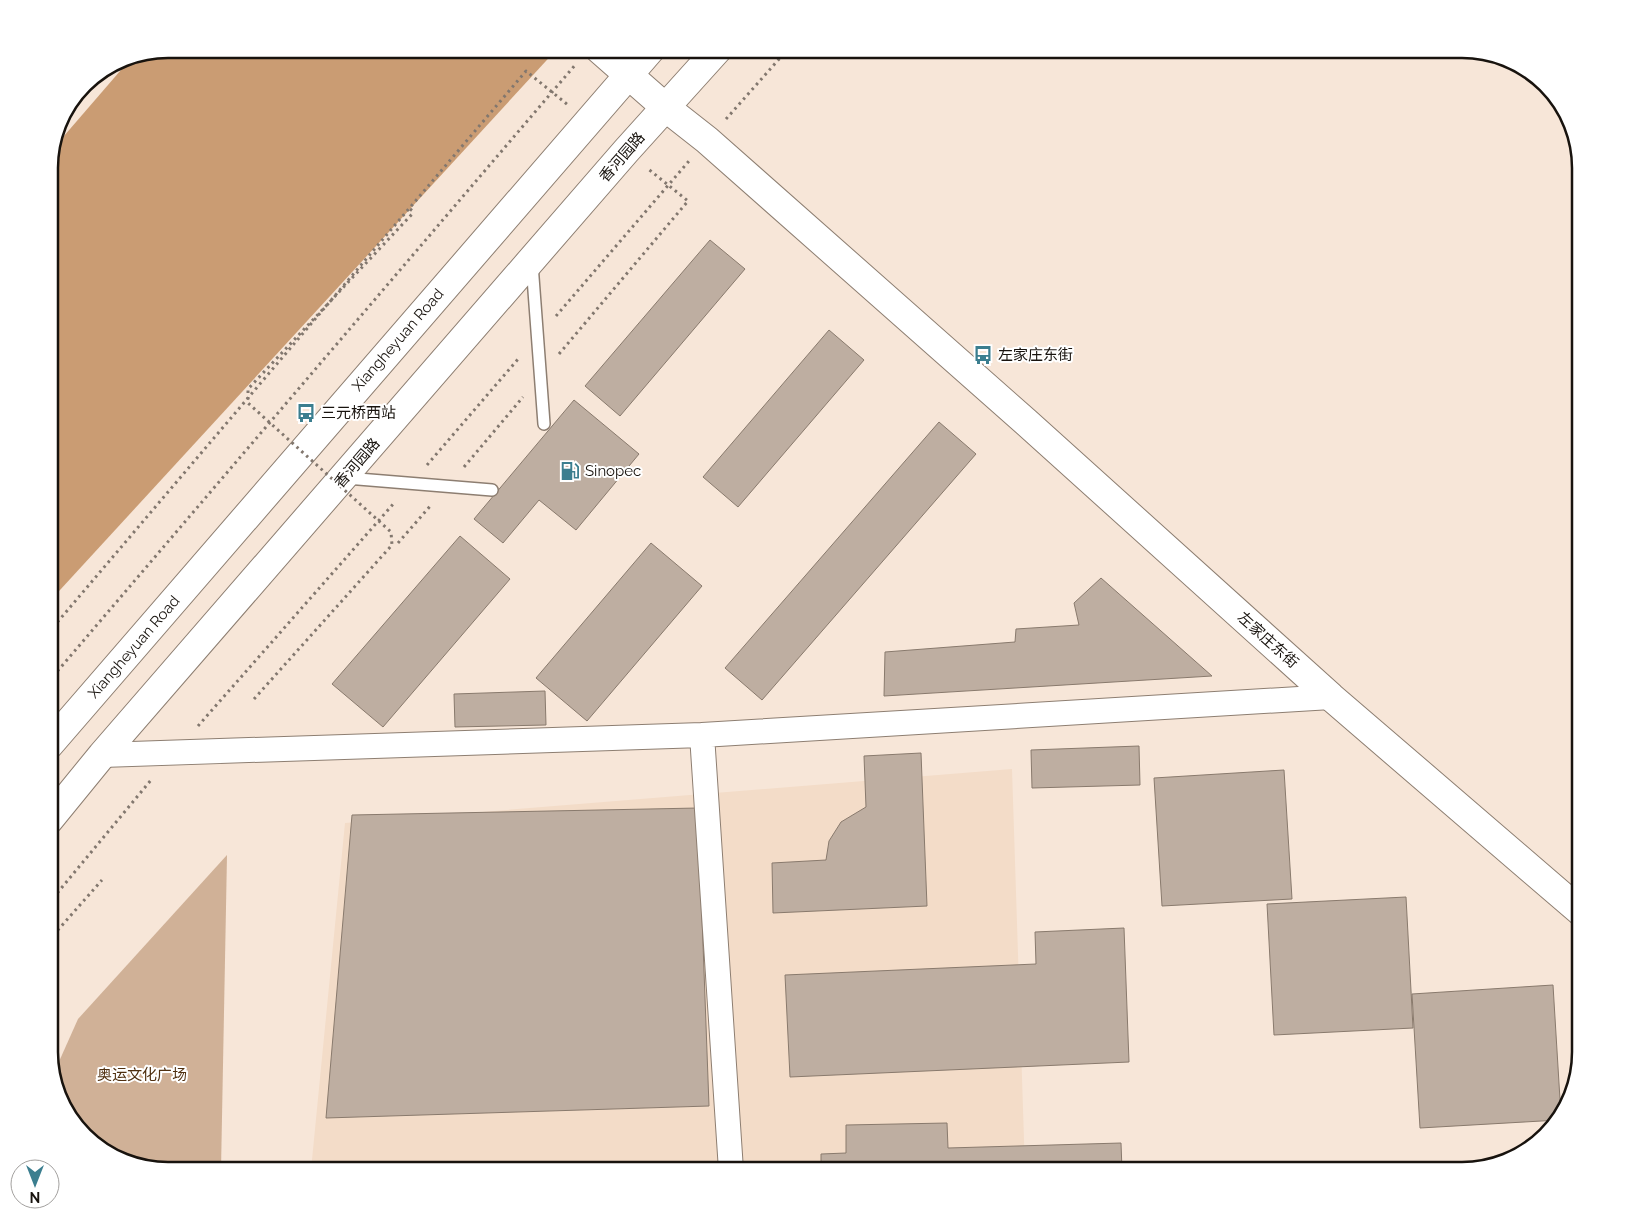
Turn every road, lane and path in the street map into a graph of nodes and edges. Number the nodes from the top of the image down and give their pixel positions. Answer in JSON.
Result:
{"nodes":[{"id":1,"x":587,"y":57,"type":"edge"},
{"id":2,"x":590,"y":57,"type":"edge"},
{"id":3,"x":644,"y":57,"type":"edge"},
{"id":4,"x":711,"y":57,"type":"edge"},
{"id":5,"x":628,"y":75,"type":"junction"},
{"id":6,"x":666,"y":107,"type":"junction"},
{"id":7,"x":410,"y":209,"type":"dead end"},
{"id":8,"x":532,"y":262,"type":"junction"},
{"id":9,"x":544,"y":424,"type":"dead end"},
{"id":10,"x":345,"y":478,"type":"junction"},
{"id":11,"x":492,"y":490,"type":"dead end"},
{"id":12,"x":58,"y":671,"type":"edge"},
{"id":13,"x":1331,"y":697,"type":"junction"},
{"id":14,"x":254,"y":699,"type":"dead end"},
{"id":15,"x":702,"y":735,"type":"junction"},
{"id":16,"x":58,"y":736,"type":"edge"},
{"id":17,"x":102,"y":755,"type":"junction"},
{"id":18,"x":58,"y":809,"type":"edge"},
{"id":19,"x":102,"y":880,"type":"dead end"},
{"id":20,"x":1572,"y":904,"type":"edge"},
{"id":21,"x":58,"y":930,"type":"edge"},
{"id":22,"x":730,"y":1162,"type":"edge"}],
"edges":[{"from":1,"to":12,"type":"path"},
{"from":2,"to":5,"type":"main road","name":"左家庄东街"},
{"from":3,"to":5,"type":"main road","name":"Xiangheyuan Road"},
{"from":4,"to":6,"type":"main road"},
{"from":5,"to":6,"type":"main road","name":"左家庄东街"},
{"from":5,"to":16,"type":"main road","name":"Xiangheyuan Road"},
{"from":6,"to":8,"type":"main road","name":"香河园路"},
{"from":6,"to":13,"type":"main road","name":"左家庄东街"},
{"from":7,"to":14,"type":"path","bridge":true},
{"from":8,"to":9,"type":"lane"},
{"from":8,"to":10,"type":"main road","name":"香河园路"},
{"from":10,"to":11,"type":"lane"},
{"from":10,"to":17,"type":"main road","name":"香河园路"},
{"from":13,"to":15,"type":"street"},
{"from":13,"to":20,"type":"main road","name":"左家庄东街"},
{"from":15,"to":17,"type":"street"},
{"from":15,"to":22,"type":"street"},
{"from":17,"to":18,"type":"main road","name":"香河园路"},
{"from":19,"to":21,"type":"path"}]}
